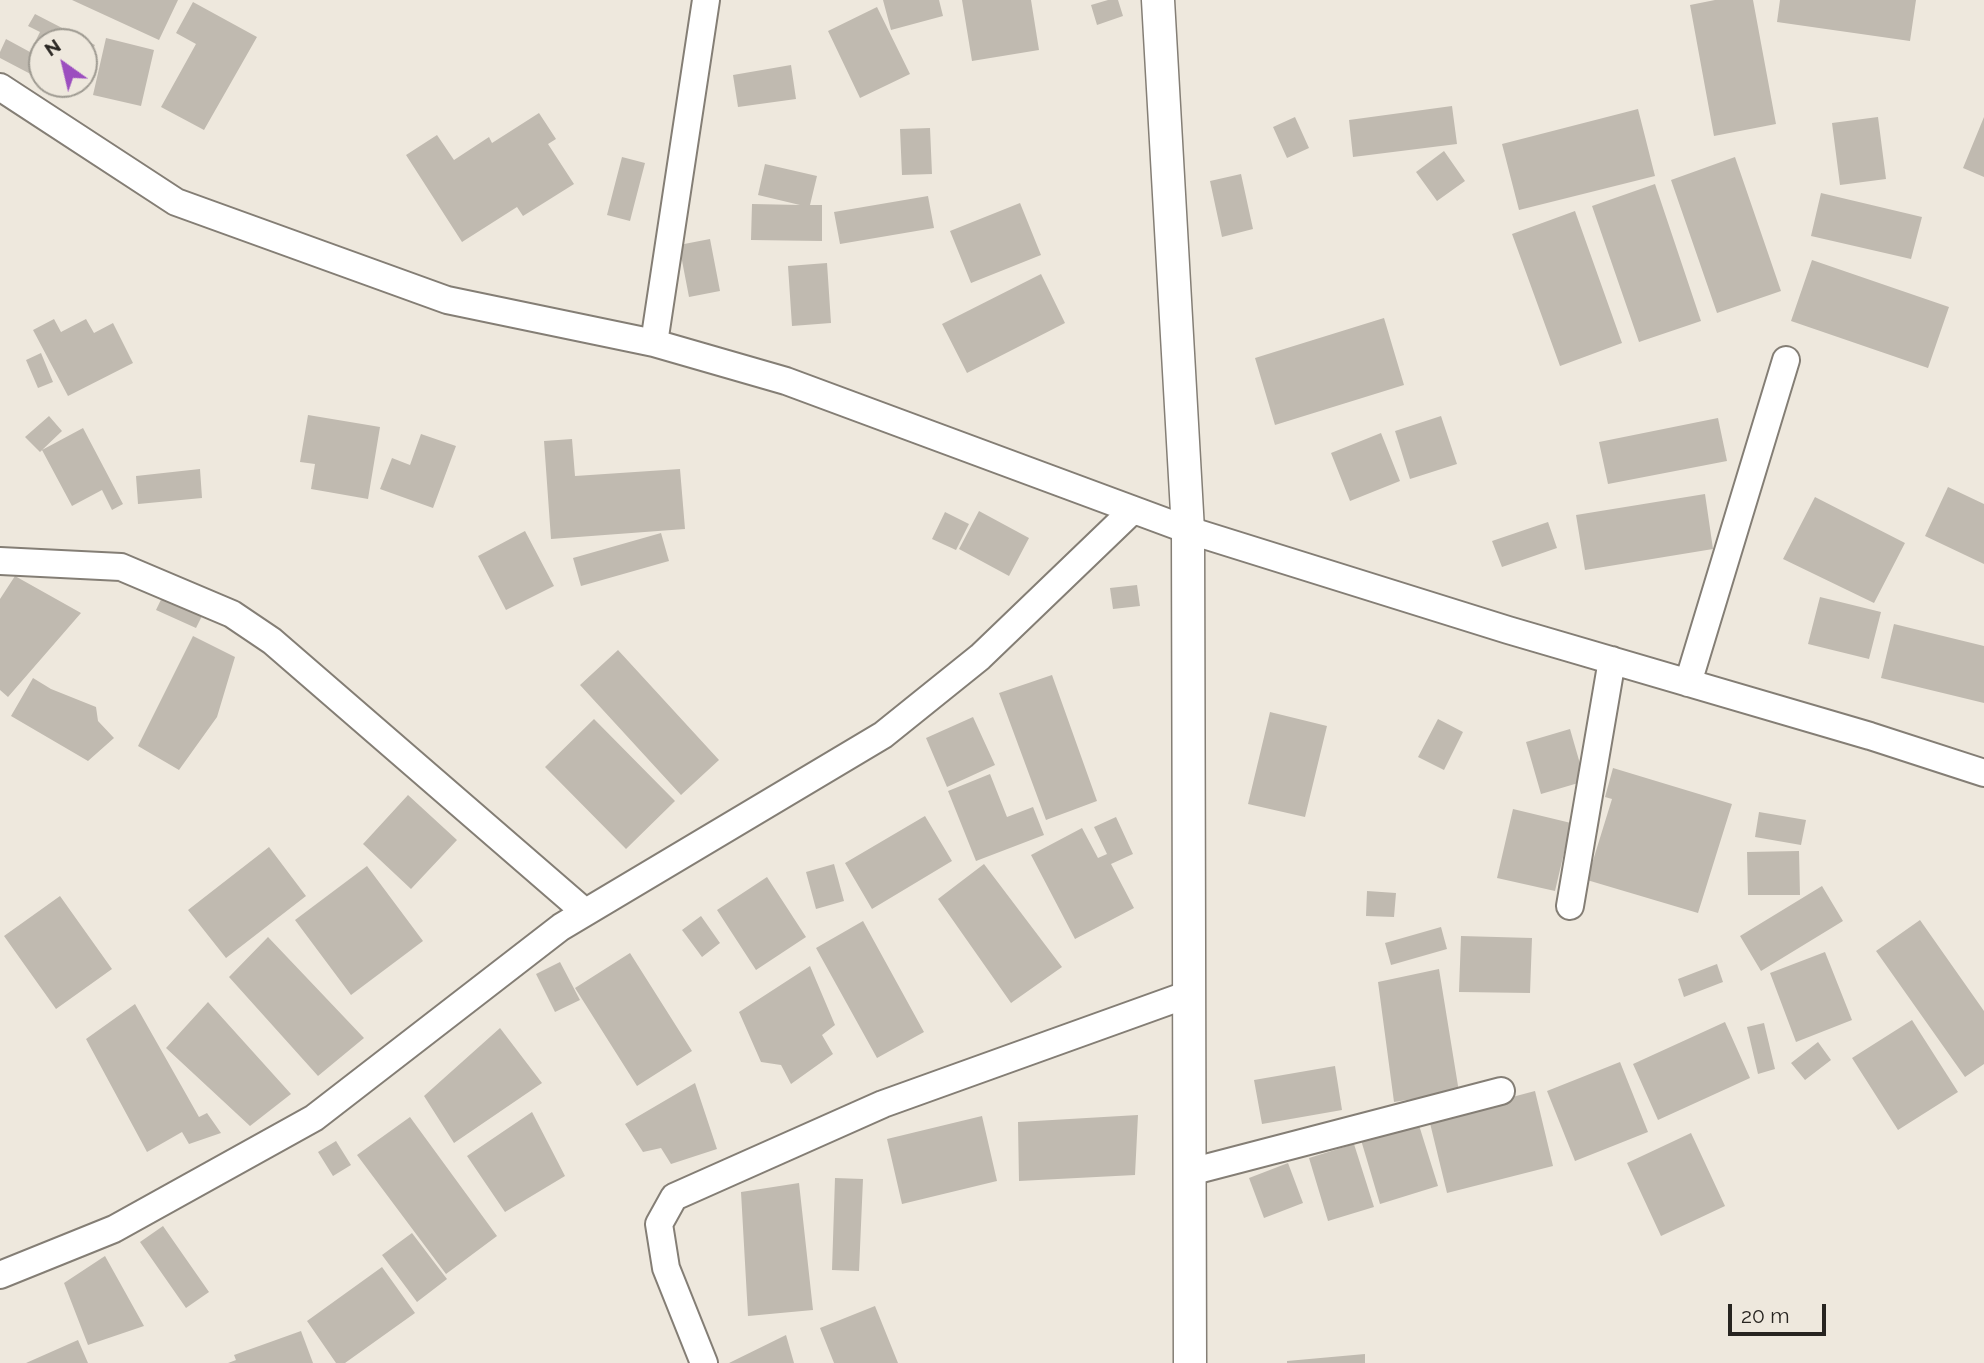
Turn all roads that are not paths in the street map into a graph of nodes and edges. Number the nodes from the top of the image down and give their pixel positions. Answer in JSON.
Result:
{"nodes":[{"id":1,"x":706,"y":0,"type":"edge"},
{"id":2,"x":1158,"y":0,"type":"edge"},
{"id":3,"x":0,"y":87,"type":"edge"},
{"id":4,"x":654,"y":343,"type":"junction"},
{"id":5,"x":1786,"y":360,"type":"dead end"},
{"id":6,"x":1133,"y":509,"type":"junction"},
{"id":7,"x":1188,"y":530,"type":"junction"},
{"id":8,"x":0,"y":561,"type":"edge"},
{"id":9,"x":1612,"y":660,"type":"junction"},
{"id":10,"x":1688,"y":682,"type":"junction"},
{"id":11,"x":1984,"y":773,"type":"edge"},
{"id":12,"x":1570,"y":906,"type":"dead end"},
{"id":13,"x":585,"y":912,"type":"junction"},
{"id":14,"x":1189,"y":993,"type":"junction"},
{"id":15,"x":1501,"y":1091,"type":"dead end"},
{"id":16,"x":1189,"y":1172,"type":"junction"},
{"id":17,"x":0,"y":1275,"type":"edge"},
{"id":18,"x":704,"y":1363,"type":"edge"},
{"id":19,"x":1190,"y":1363,"type":"edge"}],
"edges":[{"from":1,"to":4,"type":"street"},
{"from":2,"to":7,"type":"street"},
{"from":3,"to":4,"type":"street"},
{"from":4,"to":6,"type":"street"},
{"from":5,"to":10,"type":"street"},
{"from":6,"to":7,"type":"street"},
{"from":6,"to":13,"type":"street"},
{"from":7,"to":9,"type":"street"},
{"from":7,"to":14,"type":"street"},
{"from":8,"to":13,"type":"street"},
{"from":9,"to":10,"type":"street"},
{"from":9,"to":12,"type":"street"},
{"from":10,"to":11,"type":"street"},
{"from":13,"to":17,"type":"street"},
{"from":14,"to":16,"type":"street"},
{"from":14,"to":18,"type":"street"},
{"from":15,"to":16,"type":"street"},
{"from":16,"to":19,"type":"street"}]}
